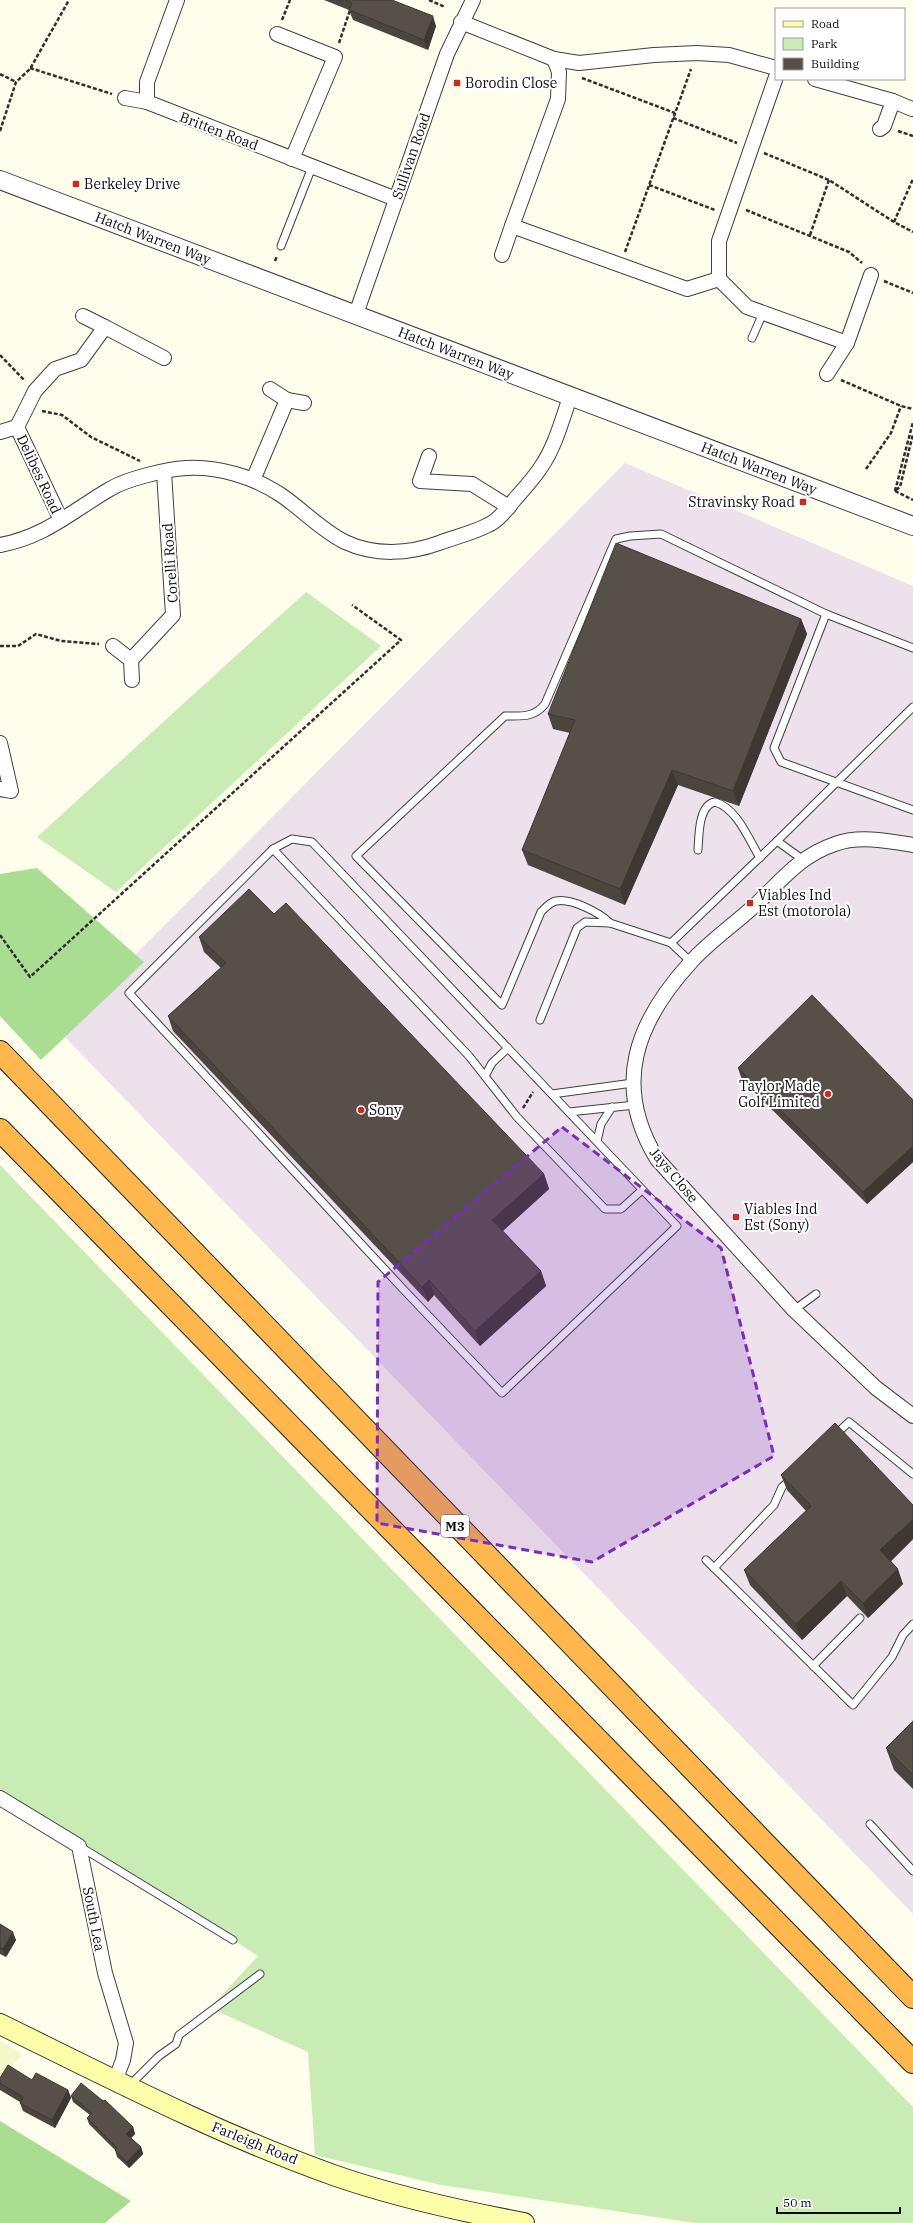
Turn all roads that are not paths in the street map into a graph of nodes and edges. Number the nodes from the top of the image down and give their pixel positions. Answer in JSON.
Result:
{"nodes":[{"id":1,"x":177,"y":0,"type":"edge"},
{"id":2,"x":473,"y":0,"type":"edge"},
{"id":3,"x":461,"y":22,"type":"junction"},
{"id":4,"x":277,"y":34,"type":"road end"},
{"id":5,"x":554,"y":59,"type":"junction"},
{"id":6,"x":775,"y":68,"type":"edge"},
{"id":7,"x":775,"y":80,"type":"edge"},
{"id":8,"x":818,"y":80,"type":"edge"},
{"id":9,"x":125,"y":98,"type":"road end"},
{"id":10,"x":893,"y":101,"type":"junction"},
{"id":11,"x":147,"y":102,"type":"junction"},
{"id":12,"x":912,"y":109,"type":"edge"},
{"id":13,"x":880,"y":129,"type":"dead end"},
{"id":14,"x":292,"y":159,"type":"junction"},
{"id":15,"x":312,"y":167,"type":"junction"},
{"id":16,"x":0,"y":180,"type":"edge"},
{"id":17,"x":396,"y":199,"type":"junction"},
{"id":18,"x":512,"y":226,"type":"junction"},
{"id":19,"x":281,"y":246,"type":"dead end"},
{"id":20,"x":502,"y":255,"type":"dead end"},
{"id":21,"x":871,"y":275,"type":"road end"},
{"id":22,"x":719,"y":279,"type":"junction"},
{"id":23,"x":763,"y":313,"type":"junction"},
{"id":24,"x":356,"y":314,"type":"junction"},
{"id":25,"x":83,"y":316,"type":"dead end"},
{"id":26,"x":105,"y":327,"type":"junction"},
{"id":27,"x":752,"y":338,"type":"dead end"},
{"id":28,"x":847,"y":343,"type":"junction"},
{"id":29,"x":164,"y":358,"type":"dead end"},
{"id":30,"x":827,"y":374,"type":"road end"},
{"id":31,"x":270,"y":389,"type":"dead end"},
{"id":32,"x":570,"y":397,"type":"junction"},
{"id":33,"x":287,"y":400,"type":"junction"},
{"id":34,"x":304,"y":403,"type":"dead end"},
{"id":35,"x":17,"y":427,"type":"junction"},
{"id":36,"x":0,"y":432,"type":"edge"},
{"id":37,"x":429,"y":456,"type":"dead end"},
{"id":38,"x":164,"y":472,"type":"junction"},
{"id":39,"x":252,"y":480,"type":"junction"},
{"id":40,"x":509,"y":507,"type":"junction"},
{"id":41,"x":61,"y":520,"type":"junction"},
{"id":42,"x":913,"y":526,"type":"edge"},
{"id":43,"x":0,"y":545,"type":"edge"},
{"id":44,"x":826,"y":614,"type":"junction"},
{"id":45,"x":113,"y":646,"type":"road end"},
{"id":46,"x":913,"y":648,"type":"edge"},
{"id":47,"x":131,"y":660,"type":"junction"},
{"id":48,"x":132,"y":680,"type":"dead end"},
{"id":49,"x":913,"y":706,"type":"edge"},
{"id":50,"x":0,"y":743,"type":"edge"},
{"id":51,"x":834,"y":783,"type":"junction"},
{"id":52,"x":0,"y":789,"type":"edge"},
{"id":53,"x":913,"y":810,"type":"edge"},
{"id":54,"x":777,"y":841,"type":"junction"},
{"id":55,"x":913,"y":845,"type":"edge"},
{"id":56,"x":273,"y":849,"type":"junction"},
{"id":57,"x":698,"y":850,"type":"dead end"},
{"id":58,"x":760,"y":858,"type":"junction"},
{"id":59,"x":802,"y":859,"type":"junction"},
{"id":60,"x":610,"y":923,"type":"junction"},
{"id":61,"x":671,"y":943,"type":"junction"},
{"id":62,"x":691,"y":962,"type":"junction"},
{"id":63,"x":540,"y":1020,"type":"dead end"},
{"id":64,"x":508,"y":1048,"type":"junction"},
{"id":65,"x":0,"y":1052,"type":"edge"},
{"id":66,"x":485,"y":1076,"type":"junction"},
{"id":67,"x":633,"y":1083,"type":"junction"},
{"id":68,"x":552,"y":1094,"type":"junction"},
{"id":69,"x":635,"y":1105,"type":"junction"},
{"id":70,"x":612,"y":1107,"type":"junction"},
{"id":71,"x":569,"y":1112,"type":"junction"},
{"id":72,"x":0,"y":1130,"type":"edge"},
{"id":73,"x":596,"y":1141,"type":"junction"},
{"id":74,"x":642,"y":1190,"type":"junction"},
{"id":75,"x":816,"y":1294,"type":"dead end"},
{"id":76,"x":794,"y":1310,"type":"junction"},
{"id":77,"x":913,"y":1416,"type":"edge"},
{"id":78,"x":832,"y":1438,"type":"edge"},
{"id":79,"x":799,"y":1471,"type":"edge"},
{"id":80,"x":913,"y":1474,"type":"edge"},
{"id":81,"x":706,"y":1560,"type":"dead end"},
{"id":82,"x":714,"y":1568,"type":"junction"},
{"id":83,"x":860,"y":1618,"type":"dead end"},
{"id":84,"x":913,"y":1624,"type":"edge"},
{"id":85,"x":813,"y":1666,"type":"junction"},
{"id":86,"x":0,"y":1798,"type":"edge"},
{"id":87,"x":870,"y":1824,"type":"dead end"},
{"id":88,"x":79,"y":1846,"type":"junction"},
{"id":89,"x":913,"y":1871,"type":"edge"},
{"id":90,"x":233,"y":1940,"type":"dead end"},
{"id":91,"x":260,"y":1974,"type":"dead end"},
{"id":92,"x":913,"y":1997,"type":"edge"},
{"id":93,"x":0,"y":2024,"type":"edge"},
{"id":94,"x":913,"y":2062,"type":"edge"},
{"id":95,"x":122,"y":2084,"type":"junction"},
{"id":96,"x":524,"y":2223,"type":"edge"}],
"edges":[{"from":1,"to":11,"type":"street"},
{"from":2,"to":3,"type":"street","name":"Sullivan Road"},
{"from":3,"to":5,"type":"street"},
{"from":3,"to":17,"type":"street","name":"Sullivan Road"},
{"from":4,"to":14,"type":"street"},
{"from":5,"to":6,"type":"street"},
{"from":5,"to":18,"type":"street"},
{"from":7,"to":22,"type":"street"},
{"from":8,"to":10,"type":"street"},
{"from":9,"to":11,"type":"street","name":"Britten Road"},
{"from":10,"to":12,"type":"street"},
{"from":10,"to":13,"type":"street"},
{"from":11,"to":14,"type":"street","name":"Britten Road"},
{"from":14,"to":15,"type":"street","name":"Britten Road"},
{"from":15,"to":17,"type":"street","name":"Britten Road"},
{"from":15,"to":19,"type":"lane"},
{"from":16,"to":24,"type":"street","name":"Hatch Warren Way"},
{"from":17,"to":24,"type":"street","name":"Sullivan Road"},
{"from":18,"to":20,"type":"street"},
{"from":18,"to":22,"type":"street"},
{"from":21,"to":28,"type":"street"},
{"from":22,"to":23,"type":"street"},
{"from":23,"to":27,"type":"lane"},
{"from":23,"to":28,"type":"street"},
{"from":24,"to":32,"type":"street","name":"Hatch Warren Way"},
{"from":25,"to":26,"type":"street"},
{"from":26,"to":29,"type":"street"},
{"from":26,"to":35,"type":"street","name":"Delibes Road"},
{"from":28,"to":30,"type":"street"},
{"from":31,"to":33,"type":"street"},
{"from":32,"to":40,"type":"street"},
{"from":32,"to":42,"type":"street","name":"Hatch Warren Way"},
{"from":33,"to":34,"type":"street"},
{"from":33,"to":39,"type":"street"},
{"from":35,"to":36,"type":"street","name":"Delibes Road"},
{"from":35,"to":41,"type":"street","name":"Delibes Road"},
{"from":37,"to":40,"type":"street"},
{"from":38,"to":39,"type":"street"},
{"from":38,"to":41,"type":"street"},
{"from":38,"to":47,"type":"street","name":"Corelli Road"},
{"from":39,"to":40,"type":"street"},
{"from":41,"to":43,"type":"street"},
{"from":44,"to":46,"type":"lane"},
{"from":44,"to":51,"type":"lane"},
{"from":44,"to":60,"type":"lane"},
{"from":45,"to":47,"type":"street"},
{"from":47,"to":48,"type":"street"},
{"from":49,"to":51,"type":"lane"},
{"from":50,"to":52,"type":"street"},
{"from":51,"to":53,"type":"lane"},
{"from":51,"to":54,"type":"lane"},
{"from":54,"to":58,"type":"lane"},
{"from":54,"to":59,"type":"lane"},
{"from":55,"to":59,"type":"street","name":"Jays Close"},
{"from":56,"to":64,"type":"lane"},
{"from":56,"to":66,"type":"lane"},
{"from":56,"to":74,"type":"lane"},
{"from":57,"to":58,"type":"lane"},
{"from":58,"to":61,"type":"lane"},
{"from":59,"to":62,"type":"street","name":"Jays Close"},
{"from":60,"to":61,"type":"lane"},
{"from":60,"to":63,"type":"lane"},
{"from":61,"to":62,"type":"lane"},
{"from":62,"to":67,"type":"street","name":"Jays Close"},
{"from":64,"to":66,"type":"lane"},
{"from":64,"to":68,"type":"lane"},
{"from":65,"to":92,"type":"highway","number":"M3"},
{"from":66,"to":74,"type":"lane"},
{"from":67,"to":68,"type":"lane"},
{"from":67,"to":69,"type":"street","name":"Jays Close"},
{"from":68,"to":71,"type":"lane"},
{"from":69,"to":70,"type":"lane"},
{"from":69,"to":76,"type":"street","name":"Jays Close"},
{"from":70,"to":71,"type":"lane"},
{"from":70,"to":73,"type":"lane"},
{"from":71,"to":73,"type":"lane"},
{"from":72,"to":94,"type":"highway"},
{"from":73,"to":74,"type":"lane"},
{"from":75,"to":76,"type":"lane"},
{"from":76,"to":77,"type":"street","name":"Jays Close"},
{"from":78,"to":80,"type":"lane"},
{"from":79,"to":82,"type":"lane"},
{"from":81,"to":82,"type":"lane"},
{"from":82,"to":85,"type":"lane"},
{"from":83,"to":85,"type":"lane"},
{"from":84,"to":85,"type":"lane"},
{"from":86,"to":88,"type":"street"},
{"from":87,"to":89,"type":"lane"},
{"from":88,"to":90,"type":"lane"},
{"from":88,"to":95,"type":"street","name":"South Lea"},
{"from":91,"to":95,"type":"lane"},
{"from":93,"to":95,"type":"main road","name":"Farleigh Road"},
{"from":95,"to":96,"type":"main road","name":"Farleigh Road"}]}
